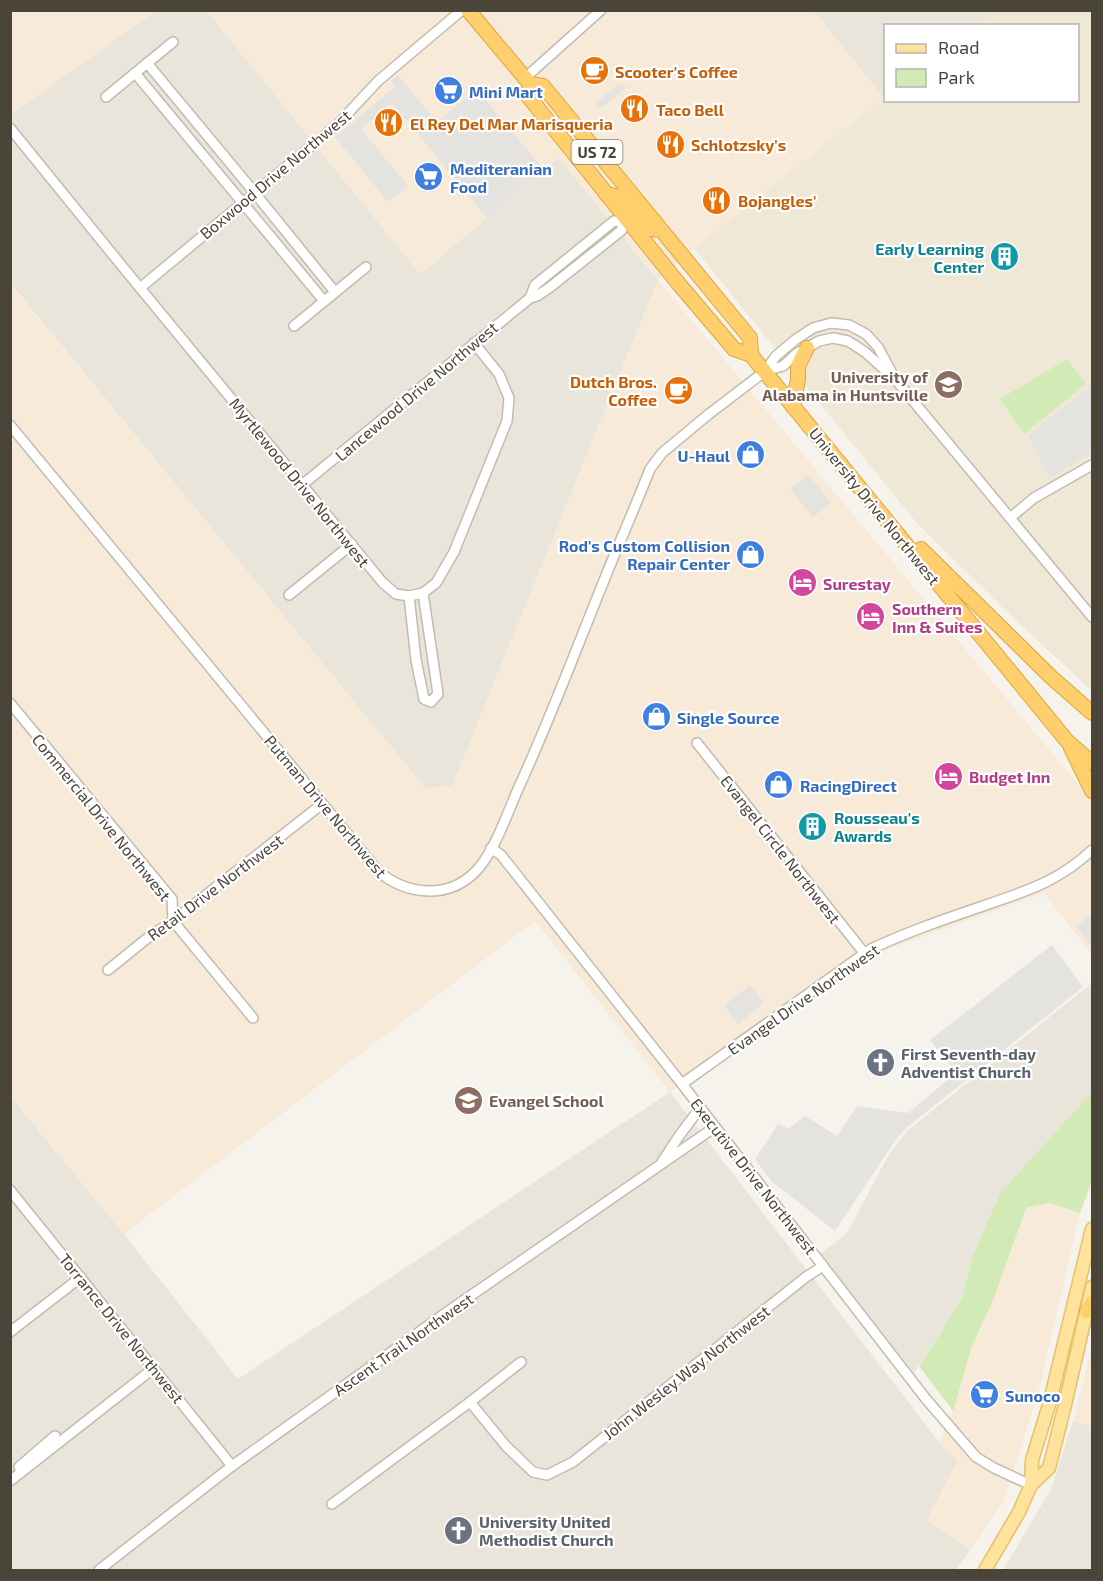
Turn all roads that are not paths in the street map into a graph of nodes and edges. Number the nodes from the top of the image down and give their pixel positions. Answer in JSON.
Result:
{"nodes":[{"id":1,"x":462,"y":10,"type":"edge"},
{"id":2,"x":468,"y":10,"type":"edge"},
{"id":3,"x":601,"y":10,"type":"edge"},
{"id":4,"x":173,"y":42,"type":"dead end"},
{"id":5,"x":147,"y":63,"type":"junction"},
{"id":6,"x":135,"y":73,"type":"junction"},
{"id":7,"x":527,"y":81,"type":"junction"},
{"id":8,"x":106,"y":97,"type":"dead end"},
{"id":9,"x":10,"y":128,"type":"edge"},
{"id":10,"x":254,"y":192,"type":"junction"},
{"id":11,"x":606,"y":194,"type":"junction"},
{"id":12,"x":242,"y":202,"type":"junction"},
{"id":13,"x":639,"y":203,"type":"junction"},
{"id":14,"x":624,"y":220,"type":"junction"},
{"id":15,"x":659,"y":229,"type":"junction"},
{"id":16,"x":366,"y":267,"type":"dead end"},
{"id":17,"x":140,"y":288,"type":"junction"},
{"id":18,"x":335,"y":292,"type":"junction"},
{"id":19,"x":324,"y":301,"type":"junction"},
{"id":20,"x":294,"y":326,"type":"dead end"},
{"id":21,"x":474,"y":343,"type":"junction"},
{"id":22,"x":807,"y":348,"type":"junction"},
{"id":23,"x":751,"y":355,"type":"junction"},
{"id":24,"x":765,"y":372,"type":"junction"},
{"id":25,"x":895,"y":378,"type":"junction"},
{"id":26,"x":794,"y":407,"type":"junction"},
{"id":27,"x":10,"y":425,"type":"edge"},
{"id":28,"x":1092,"y":465,"type":"edge"},
{"id":29,"x":302,"y":485,"type":"junction"},
{"id":30,"x":860,"y":487,"type":"junction"},
{"id":31,"x":1010,"y":518,"type":"junction"},
{"id":32,"x":352,"y":543,"type":"junction"},
{"id":33,"x":423,"y":593,"type":"junction"},
{"id":34,"x":289,"y":595,"type":"dead end"},
{"id":35,"x":409,"y":596,"type":"junction"},
{"id":36,"x":1092,"y":617,"type":"edge"},
{"id":37,"x":10,"y":703,"type":"edge"},
{"id":38,"x":1092,"y":713,"type":"edge"},
{"id":39,"x":1067,"y":741,"type":"junction"},
{"id":40,"x":697,"y":743,"type":"dead end"},
{"id":41,"x":1092,"y":763,"type":"edge"},
{"id":42,"x":1092,"y":791,"type":"edge"},
{"id":43,"x":322,"y":804,"type":"junction"},
{"id":44,"x":491,"y":848,"type":"junction"},
{"id":45,"x":1092,"y":850,"type":"edge"},
{"id":46,"x":173,"y":921,"type":"junction"},
{"id":47,"x":865,"y":954,"type":"junction"},
{"id":48,"x":108,"y":970,"type":"dead end"},
{"id":49,"x":253,"y":1018,"type":"dead end"},
{"id":50,"x":682,"y":1084,"type":"junction"},
{"id":51,"x":700,"y":1108,"type":"junction"},
{"id":52,"x":715,"y":1127,"type":"junction"},
{"id":53,"x":659,"y":1166,"type":"junction"},
{"id":54,"x":10,"y":1190,"type":"edge"},
{"id":55,"x":1092,"y":1228,"type":"edge"},
{"id":56,"x":823,"y":1266,"type":"junction"},
{"id":57,"x":81,"y":1277,"type":"junction"},
{"id":58,"x":1092,"y":1287,"type":"edge"},
{"id":59,"x":1090,"y":1307,"type":"edge"},
{"id":60,"x":10,"y":1332,"type":"edge"},
{"id":61,"x":521,"y":1362,"type":"dead end"},
{"id":62,"x":154,"y":1368,"type":"junction"},
{"id":63,"x":470,"y":1402,"type":"junction"},
{"id":64,"x":55,"y":1436,"type":"dead end"},
{"id":65,"x":232,"y":1466,"type":"junction"},
{"id":66,"x":10,"y":1475,"type":"edge"},
{"id":67,"x":10,"y":1482,"type":"edge"},
{"id":68,"x":1031,"y":1485,"type":"junction"},
{"id":69,"x":332,"y":1504,"type":"dead end"},
{"id":70,"x":99,"y":1570,"type":"edge"},
{"id":71,"x":985,"y":1570,"type":"edge"}],
"edges":[{"from":1,"to":10,"type":"street","name":"Boxwood Drive Northwest"},
{"from":2,"to":7,"type":"highway","name":"University Drive Northwest","number":"US 72"},
{"from":3,"to":7,"type":"street"},
{"from":4,"to":5,"type":"street"},
{"from":5,"to":6,"type":"street"},
{"from":5,"to":10,"type":"street"},
{"from":6,"to":8,"type":"street"},
{"from":6,"to":12,"type":"street"},
{"from":7,"to":11,"type":"highway","name":"University Drive Northwest","number":"US 72"},
{"from":7,"to":13,"type":"highway","name":"University Drive Northwest","number":"US 72"},
{"from":9,"to":17,"type":"street","name":"Myrtlewood Drive Northwest"},
{"from":10,"to":12,"type":"street","name":"Boxwood Drive Northwest"},
{"from":10,"to":18,"type":"street"},
{"from":11,"to":13,"type":"highway"},
{"from":11,"to":14,"type":"highway","name":"University Drive Northwest","number":"US 72"},
{"from":12,"to":17,"type":"street","name":"Boxwood Drive Northwest"},
{"from":12,"to":19,"type":"street"},
{"from":13,"to":15,"type":"highway","name":"University Drive Northwest","number":"US 72"},
{"from":14,"to":15,"type":"highway"},
{"from":14,"to":21,"type":"street","name":"Lancewood Drive Northwest"},
{"from":14,"to":23,"type":"highway","name":"University Drive Northwest","number":"US 72"},
{"from":15,"to":23,"type":"highway","name":"University Drive Northwest","number":"US 72"},
{"from":16,"to":18,"type":"street"},
{"from":17,"to":29,"type":"street","name":"Myrtlewood Drive Northwest"},
{"from":18,"to":19,"type":"street"},
{"from":19,"to":20,"type":"street"},
{"from":21,"to":29,"type":"street","name":"Lancewood Drive Northwest"},
{"from":21,"to":33,"type":"street"},
{"from":22,"to":24,"type":"street"},
{"from":22,"to":25,"type":"street"},
{"from":22,"to":26,"type":"highway"},
{"from":23,"to":24,"type":"highway","name":"University Drive Northwest","number":"US 72"},
{"from":24,"to":25,"type":"street"},
{"from":24,"to":26,"type":"highway","name":"University Drive Northwest","number":"US 72"},
{"from":24,"to":44,"type":"street","name":"Putman Drive Northwest"},
{"from":25,"to":31,"type":"street"},
{"from":26,"to":30,"type":"highway","name":"University Drive Northwest","number":"US 72"},
{"from":27,"to":43,"type":"street","name":"Putman Drive Northwest"},
{"from":28,"to":31,"type":"street"},
{"from":29,"to":32,"type":"street","name":"Myrtlewood Drive Northwest"},
{"from":30,"to":38,"type":"highway"},
{"from":30,"to":39,"type":"highway","name":"University Drive Northwest","number":"US 72"},
{"from":31,"to":36,"type":"street"},
{"from":32,"to":34,"type":"street"},
{"from":32,"to":35,"type":"street","name":"Myrtlewood Drive Northwest"},
{"from":33,"to":35,"type":"street"},
{"from":33,"to":35,"type":"street"},
{"from":37,"to":46,"type":"street","name":"Commercial Drive Northwest"},
{"from":39,"to":41,"type":"highway","name":"University Drive Northwest","number":"US 72"},
{"from":39,"to":42,"type":"highway","name":"University Drive Northwest","number":"US 72"},
{"from":40,"to":47,"type":"street","name":"Evangel Circle Northwest"},
{"from":43,"to":44,"type":"street","name":"Putman Drive Northwest"},
{"from":43,"to":46,"type":"street","name":"Retail Drive Northwest"},
{"from":44,"to":50,"type":"street","name":"Executive Drive Northwest"},
{"from":45,"to":47,"type":"street","name":"Evangel Drive Northwest"},
{"from":46,"to":48,"type":"street","name":"Retail Drive Northwest"},
{"from":46,"to":49,"type":"street","name":"Commercial Drive Northwest"},
{"from":47,"to":50,"type":"street","name":"Evangel Drive Northwest"},
{"from":50,"to":51,"type":"street","name":"Executive Drive Northwest"},
{"from":51,"to":52,"type":"street","name":"Executive Drive Northwest"},
{"from":51,"to":53,"type":"street"},
{"from":52,"to":53,"type":"street","name":"Ascent Trail Northwest"},
{"from":52,"to":56,"type":"street","name":"Executive Drive Northwest"},
{"from":53,"to":65,"type":"street","name":"Ascent Trail Northwest"},
{"from":54,"to":57,"type":"street","name":"Torrance Drive Northwest"},
{"from":55,"to":68,"type":"main road"},
{"from":56,"to":63,"type":"street","name":"John Wesley Way Northwest"},
{"from":56,"to":68,"type":"street","name":"Executive Drive Northwest"},
{"from":57,"to":60,"type":"street"},
{"from":57,"to":62,"type":"street","name":"Torrance Drive Northwest"},
{"from":58,"to":59,"type":"main road"},
{"from":59,"to":68,"type":"main road"},
{"from":61,"to":63,"type":"street"},
{"from":62,"to":65,"type":"street","name":"Torrance Drive Northwest"},
{"from":62,"to":67,"type":"street"},
{"from":63,"to":69,"type":"street"},
{"from":64,"to":66,"type":"street"},
{"from":65,"to":70,"type":"street","name":"Ascent Trail Northwest"},
{"from":68,"to":71,"type":"main road"}]}
